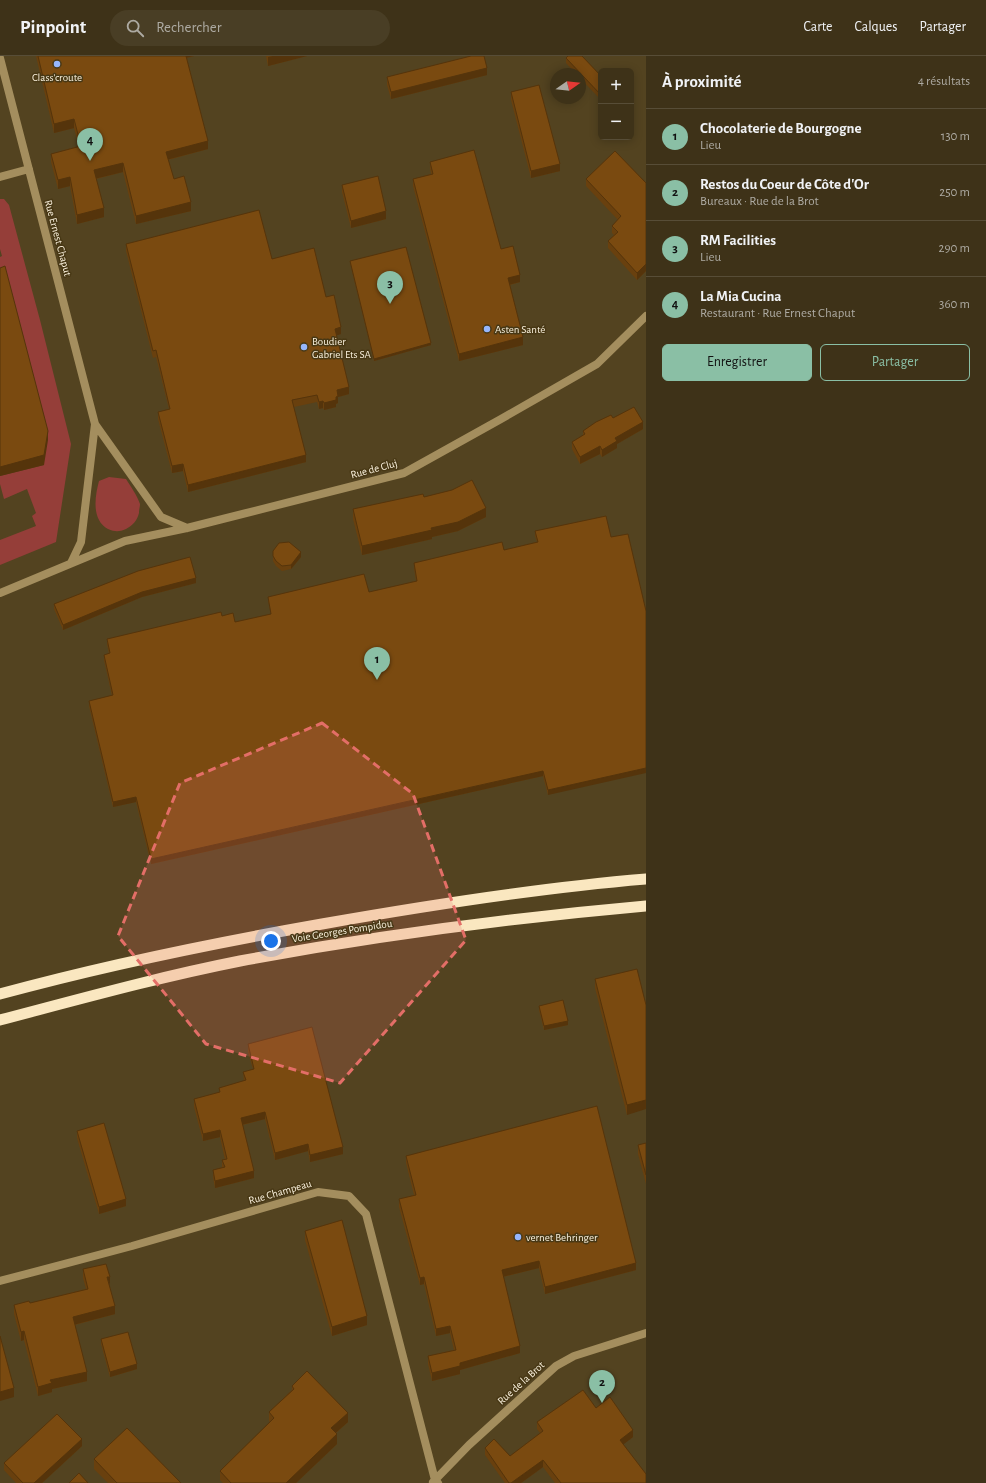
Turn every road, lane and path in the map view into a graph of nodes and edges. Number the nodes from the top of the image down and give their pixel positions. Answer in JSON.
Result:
{"nodes":[{"id":1,"x":0,"y":58,"type":"edge"},
{"id":2,"x":29,"y":169,"type":"junction"},
{"id":3,"x":0,"y":177,"type":"edge"},
{"id":4,"x":646,"y":316,"type":"edge"},
{"id":5,"x":96,"y":424,"type":"junction"},
{"id":6,"x":187,"y":528,"type":"junction"},
{"id":7,"x":71,"y":563,"type":"junction"},
{"id":8,"x":0,"y":593,"type":"edge"},
{"id":9,"x":646,"y":879,"type":"edge"},
{"id":10,"x":646,"y":906,"type":"edge"},
{"id":11,"x":631,"y":908,"type":"junction"},
{"id":12,"x":646,"y":910,"type":"edge"},
{"id":13,"x":0,"y":993,"type":"edge"},
{"id":14,"x":0,"y":1020,"type":"edge"},
{"id":15,"x":0,"y":1281,"type":"edge"},
{"id":16,"x":646,"y":1333,"type":"edge"},
{"id":17,"x":435,"y":1482,"type":"edge"}],
"edges":[{"from":1,"to":2,"type":"street","name":"Rue Ernest Chaput"},
{"from":2,"to":3,"type":"street"},
{"from":2,"to":5,"type":"street","name":"Rue Ernest Chaput"},
{"from":4,"to":6,"type":"street","name":"Rue de Cluj"},
{"from":5,"to":6,"type":"street","name":"Rue Ernest Chaput"},
{"from":5,"to":7,"type":"street","name":"Rue Ernest Chaput"},
{"from":6,"to":7,"type":"street","name":"Rue de Cluj"},
{"from":7,"to":8,"type":"street","name":"Rue de Cluj"},
{"from":9,"to":13,"type":"highway","name":"Voie Georges Pompidou"},
{"from":10,"to":11,"type":"highway","name":"Voie Georges Pompidou"},
{"from":11,"to":12,"type":"highway"},
{"from":11,"to":14,"type":"highway","name":"Voie Georges Pompidou"},
{"from":15,"to":17,"type":"street","name":"Rue Champeau"},
{"from":16,"to":17,"type":"street","name":"Rue de la Brot"}]}
